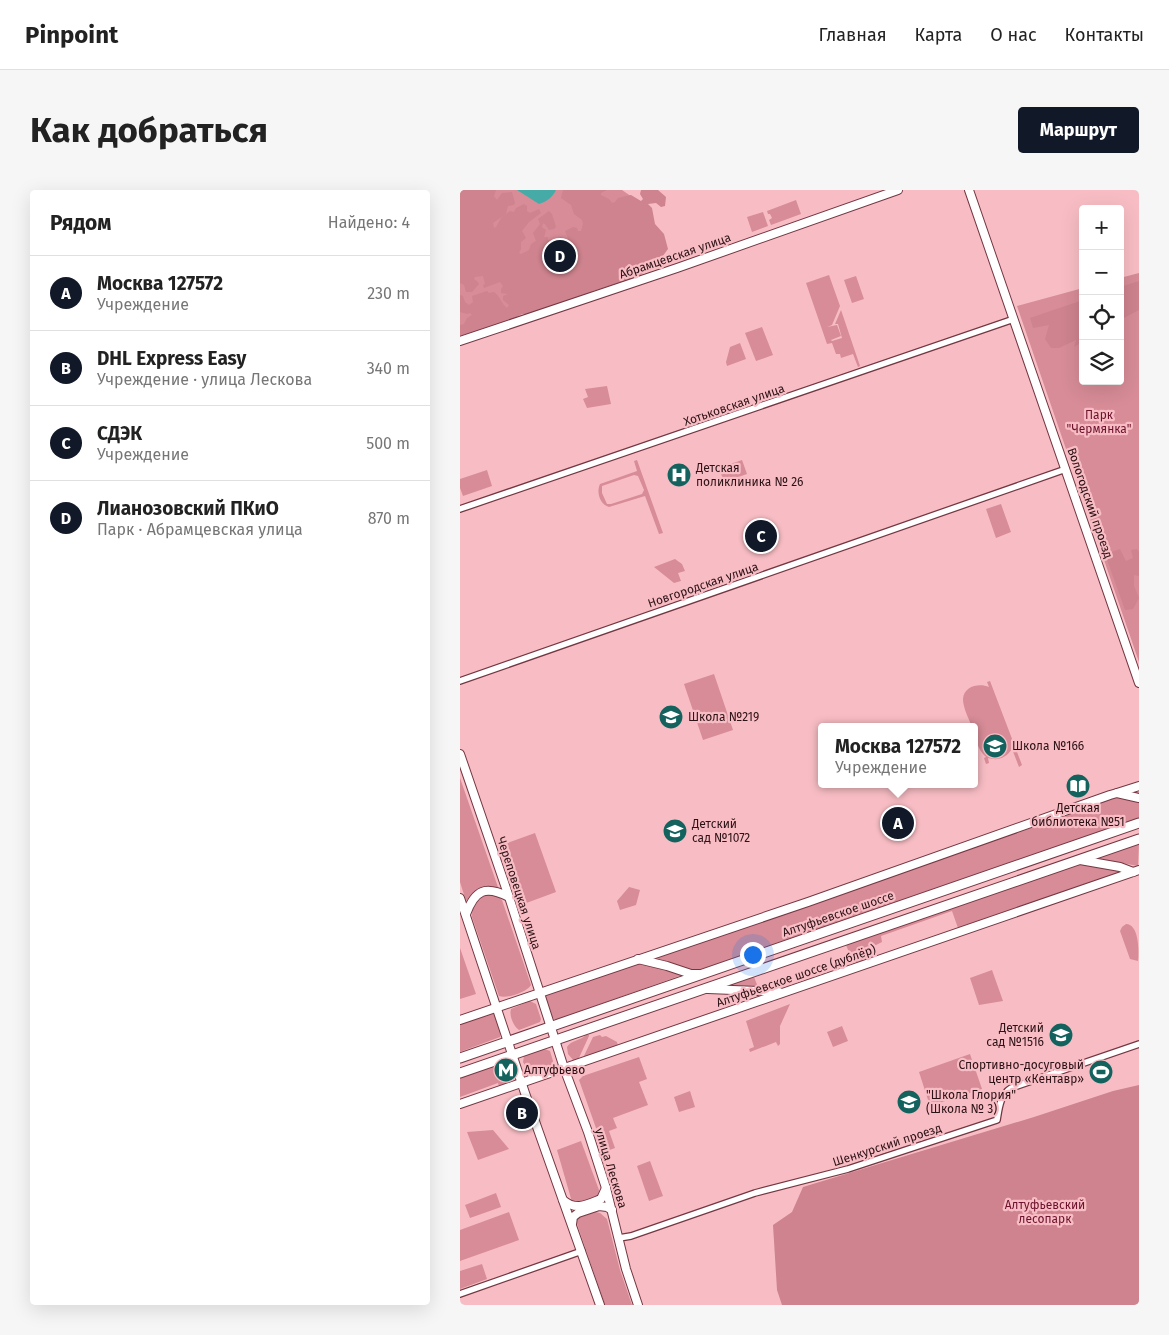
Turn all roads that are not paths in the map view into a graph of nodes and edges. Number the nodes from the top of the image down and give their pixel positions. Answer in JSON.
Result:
{"nodes":[{"id":1,"x":898,"y":190,"type":"edge"},
{"id":2,"x":969,"y":190,"type":"edge"},
{"id":3,"x":1014,"y":319,"type":"junction"},
{"id":4,"x":460,"y":341,"type":"edge"},
{"id":5,"x":1066,"y":469,"type":"junction"},
{"id":6,"x":460,"y":509,"type":"edge"},
{"id":7,"x":460,"y":681,"type":"edge"},
{"id":8,"x":1139,"y":683,"type":"edge"},
{"id":9,"x":460,"y":754,"type":"edge"},
{"id":10,"x":1139,"y":786,"type":"edge"},
{"id":11,"x":1117,"y":793,"type":"junction"},
{"id":12,"x":1139,"y":798,"type":"edge"},
{"id":13,"x":1139,"y":823,"type":"edge"},
{"id":14,"x":1139,"y":839,"type":"edge"},
{"id":15,"x":1080,"y":860,"type":"junction"},
{"id":16,"x":1136,"y":871,"type":"edge"},
{"id":17,"x":509,"y":897,"type":"junction"},
{"id":18,"x":460,"y":898,"type":"edge"},
{"id":19,"x":466,"y":914,"type":"junction"},
{"id":20,"x":638,"y":958,"type":"junction"},
{"id":21,"x":706,"y":974,"type":"junction"},
{"id":22,"x":704,"y":990,"type":"junction"},
{"id":23,"x":540,"y":992,"type":"junction"},
{"id":24,"x":783,"y":993,"type":"junction"},
{"id":25,"x":496,"y":1007,"type":"junction"},
{"id":26,"x":460,"y":1020,"type":"edge"},
{"id":27,"x":550,"y":1028,"type":"junction"},
{"id":28,"x":554,"y":1040,"type":"junction"},
{"id":29,"x":508,"y":1042,"type":"junction"},
{"id":30,"x":1139,"y":1044,"type":"edge"},
{"id":31,"x":513,"y":1055,"type":"junction"},
{"id":32,"x":460,"y":1058,"type":"edge"},
{"id":33,"x":564,"y":1068,"type":"junction"},
{"id":34,"x":460,"y":1073,"type":"edge"},
{"id":35,"x":522,"y":1083,"type":"junction"},
{"id":36,"x":460,"y":1104,"type":"edge"},
{"id":37,"x":606,"y":1188,"type":"junction"},
{"id":38,"x":563,"y":1200,"type":"junction"},
{"id":39,"x":612,"y":1210,"type":"junction"},
{"id":40,"x":572,"y":1224,"type":"junction"},
{"id":41,"x":619,"y":1238,"type":"junction"},
{"id":42,"x":582,"y":1251,"type":"junction"},
{"id":43,"x":460,"y":1294,"type":"edge"},
{"id":44,"x":600,"y":1305,"type":"edge"},
{"id":45,"x":638,"y":1305,"type":"edge"}],
"edges":[{"from":1,"to":4,"type":"street","name":"Абрамцевская улица"},
{"from":2,"to":3,"type":"street","name":"Вологодский проезд"},
{"from":3,"to":5,"type":"street","name":"Вологодский проезд"},
{"from":3,"to":6,"type":"street","name":"Хотьковская улица"},
{"from":5,"to":7,"type":"street","name":"Новгородская улица"},
{"from":5,"to":8,"type":"street","name":"Вологодский проезд"},
{"from":9,"to":17,"type":"street","name":"Череповецкая улица"},
{"from":10,"to":11,"type":"street"},
{"from":11,"to":12,"type":"street"},
{"from":11,"to":20,"type":"street"},
{"from":13,"to":21,"type":"main road","name":"Алтуфьевское шоссе"},
{"from":14,"to":15,"type":"main road"},
{"from":15,"to":16,"type":"street"},
{"from":15,"to":22,"type":"main road"},
{"from":16,"to":24,"type":"street","name":"Алтуфьевское шоссе (дублёр)"},
{"from":17,"to":19,"type":"street"},
{"from":17,"to":23,"type":"street","name":"Череповецкая улица"},
{"from":18,"to":19,"type":"street"},
{"from":19,"to":25,"type":"street"},
{"from":20,"to":21,"type":"street"},
{"from":20,"to":23,"type":"street"},
{"from":21,"to":27,"type":"main road","name":"Алтуфьевское шоссе"},
{"from":22,"to":24,"type":"street"},
{"from":22,"to":28,"type":"main road"},
{"from":23,"to":25,"type":"street"},
{"from":23,"to":27,"type":"street","name":"Череповецкая улица"},
{"from":24,"to":33,"type":"street","name":"Алтуфьевское шоссе (дублёр)"},
{"from":25,"to":26,"type":"street"},
{"from":25,"to":29,"type":"street"},
{"from":27,"to":28,"type":"street","name":"Череповецкая улица"},
{"from":27,"to":29,"type":"main road","name":"Алтуфьевское шоссе"},
{"from":28,"to":31,"type":"main road"},
{"from":28,"to":33,"type":"street","name":"улица Лескова"},
{"from":29,"to":31,"type":"street"},
{"from":29,"to":32,"type":"main road","name":"Алтуфьевское шоссе"},
{"from":30,"to":41,"type":"street","name":"Шенкурский проезд"},
{"from":31,"to":34,"type":"main road"},
{"from":31,"to":35,"type":"street"},
{"from":33,"to":35,"type":"street","name":"Алтуфьевское шоссе (дублёр)"},
{"from":33,"to":37,"type":"street","name":"улица Лескова"},
{"from":35,"to":36,"type":"street","name":"Алтуфьевское шоссе (дублёр)"},
{"from":35,"to":38,"type":"street"},
{"from":37,"to":38,"type":"street"},
{"from":37,"to":39,"type":"street","name":"улица Лескова"},
{"from":38,"to":40,"type":"street"},
{"from":39,"to":40,"type":"street"},
{"from":39,"to":41,"type":"street","name":"улица Лескова"},
{"from":40,"to":42,"type":"street"},
{"from":41,"to":45,"type":"street","name":"улица Лескова"},
{"from":42,"to":43,"type":"street"},
{"from":42,"to":44,"type":"street"}]}
